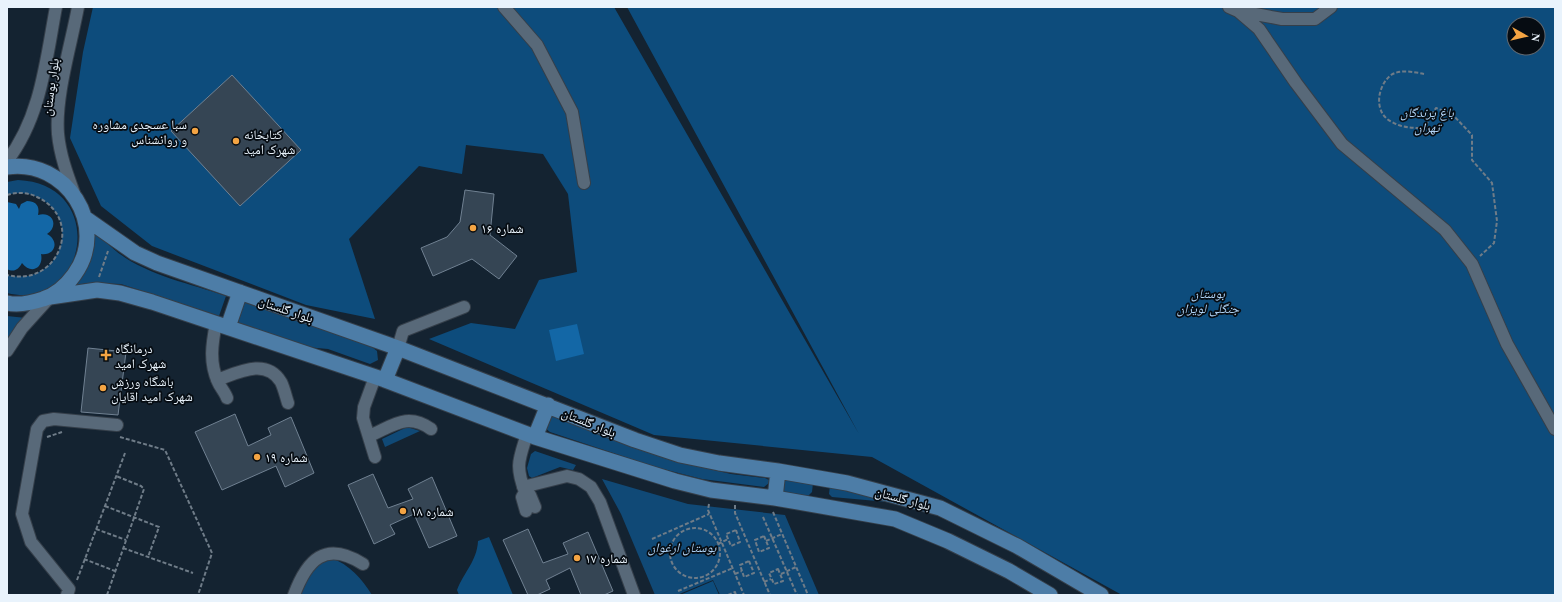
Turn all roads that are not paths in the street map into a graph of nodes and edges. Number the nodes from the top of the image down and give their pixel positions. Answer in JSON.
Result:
{"nodes":[{"id":1,"x":56,"y":7,"type":"edge"},
{"id":2,"x":78,"y":7,"type":"edge"},
{"id":3,"x":504,"y":7,"type":"edge"},
{"id":4,"x":1331,"y":7,"type":"edge"},
{"id":5,"x":1234,"y":9,"type":"edge"},
{"id":6,"x":7,"y":161,"type":"edge"},
{"id":7,"x":7,"y":167,"type":"edge"},
{"id":8,"x":584,"y":183,"type":"dead end"},
{"id":9,"x":74,"y":194,"type":"junction"},
{"id":10,"x":85,"y":218,"type":"junction"},
{"id":11,"x":240,"y":292,"type":"junction"},
{"id":12,"x":50,"y":297,"type":"junction"},
{"id":13,"x":7,"y":303,"type":"edge"},
{"id":14,"x":464,"y":307,"type":"dead end"},
{"id":15,"x":222,"y":325,"type":"junction"},
{"id":16,"x":398,"y":348,"type":"junction"},
{"id":17,"x":7,"y":351,"type":"edge"},
{"id":18,"x":380,"y":378,"type":"junction"},
{"id":19,"x":218,"y":382,"type":"junction"},
{"id":20,"x":224,"y":399,"type":"dead end"},
{"id":21,"x":288,"y":403,"type":"dead end"},
{"id":22,"x":548,"y":405,"type":"junction"},
{"id":23,"x":431,"y":429,"type":"dead end"},
{"id":24,"x":1555,"y":429,"type":"edge"},
{"id":25,"x":116,"y":430,"type":"road end"},
{"id":26,"x":531,"y":436,"type":"junction"},
{"id":27,"x":370,"y":439,"type":"junction"},
{"id":28,"x":378,"y":455,"type":"dead end"},
{"id":29,"x":778,"y":471,"type":"junction"},
{"id":30,"x":524,"y":490,"type":"junction"},
{"id":31,"x":775,"y":498,"type":"junction"},
{"id":32,"x":531,"y":509,"type":"dead end"},
{"id":33,"x":363,"y":564,"type":"dead end"},
{"id":34,"x":67,"y":595,"type":"edge"},
{"id":35,"x":294,"y":595,"type":"edge"},
{"id":36,"x":634,"y":595,"type":"edge"},
{"id":37,"x":1050,"y":595,"type":"edge"},
{"id":38,"x":1101,"y":595,"type":"edge"}],
"edges":[{"from":1,"to":6,"type":"street","name":"بلوار بوستان"},
{"from":2,"to":9,"type":"street","name":"بلوار بوستان"},
{"from":3,"to":8,"type":"street"},
{"from":4,"to":5,"type":"street"},
{"from":5,"to":24,"type":"street"},
{"from":7,"to":9,"type":"main road"},
{"from":9,"to":10,"type":"main road"},
{"from":10,"to":11,"type":"main road","name":"بلوار گلستان"},
{"from":10,"to":12,"type":"main road"},
{"from":11,"to":15,"type":"main road"},
{"from":11,"to":16,"type":"main road","name":"بلوار گلستان"},
{"from":12,"to":13,"type":"main road","name":"بلوار گلستان"},
{"from":12,"to":15,"type":"main road","name":"بلوار گلستان"},
{"from":12,"to":17,"type":"street"},
{"from":14,"to":16,"type":"street"},
{"from":15,"to":18,"type":"main road","name":"بلوار گلستان"},
{"from":15,"to":19,"type":"street"},
{"from":16,"to":18,"type":"main road"},
{"from":16,"to":22,"type":"main road","name":"بلوار گلستان"},
{"from":18,"to":26,"type":"main road","name":"بلوار گلستان"},
{"from":18,"to":27,"type":"street"},
{"from":19,"to":20,"type":"street"},
{"from":19,"to":21,"type":"street"},
{"from":22,"to":26,"type":"main road"},
{"from":22,"to":29,"type":"main road","name":"بلوار گلستان"},
{"from":23,"to":27,"type":"street"},
{"from":25,"to":34,"type":"street"},
{"from":26,"to":30,"type":"street"},
{"from":26,"to":31,"type":"main road","name":"بلوار گلستان"},
{"from":27,"to":28,"type":"street"},
{"from":29,"to":31,"type":"main road"},
{"from":29,"to":38,"type":"main road","name":"بلوار گلستان"},
{"from":30,"to":32,"type":"street"},
{"from":30,"to":36,"type":"street"},
{"from":31,"to":37,"type":"main road","name":"بلوار گلستان"},
{"from":33,"to":35,"type":"street"}]}
